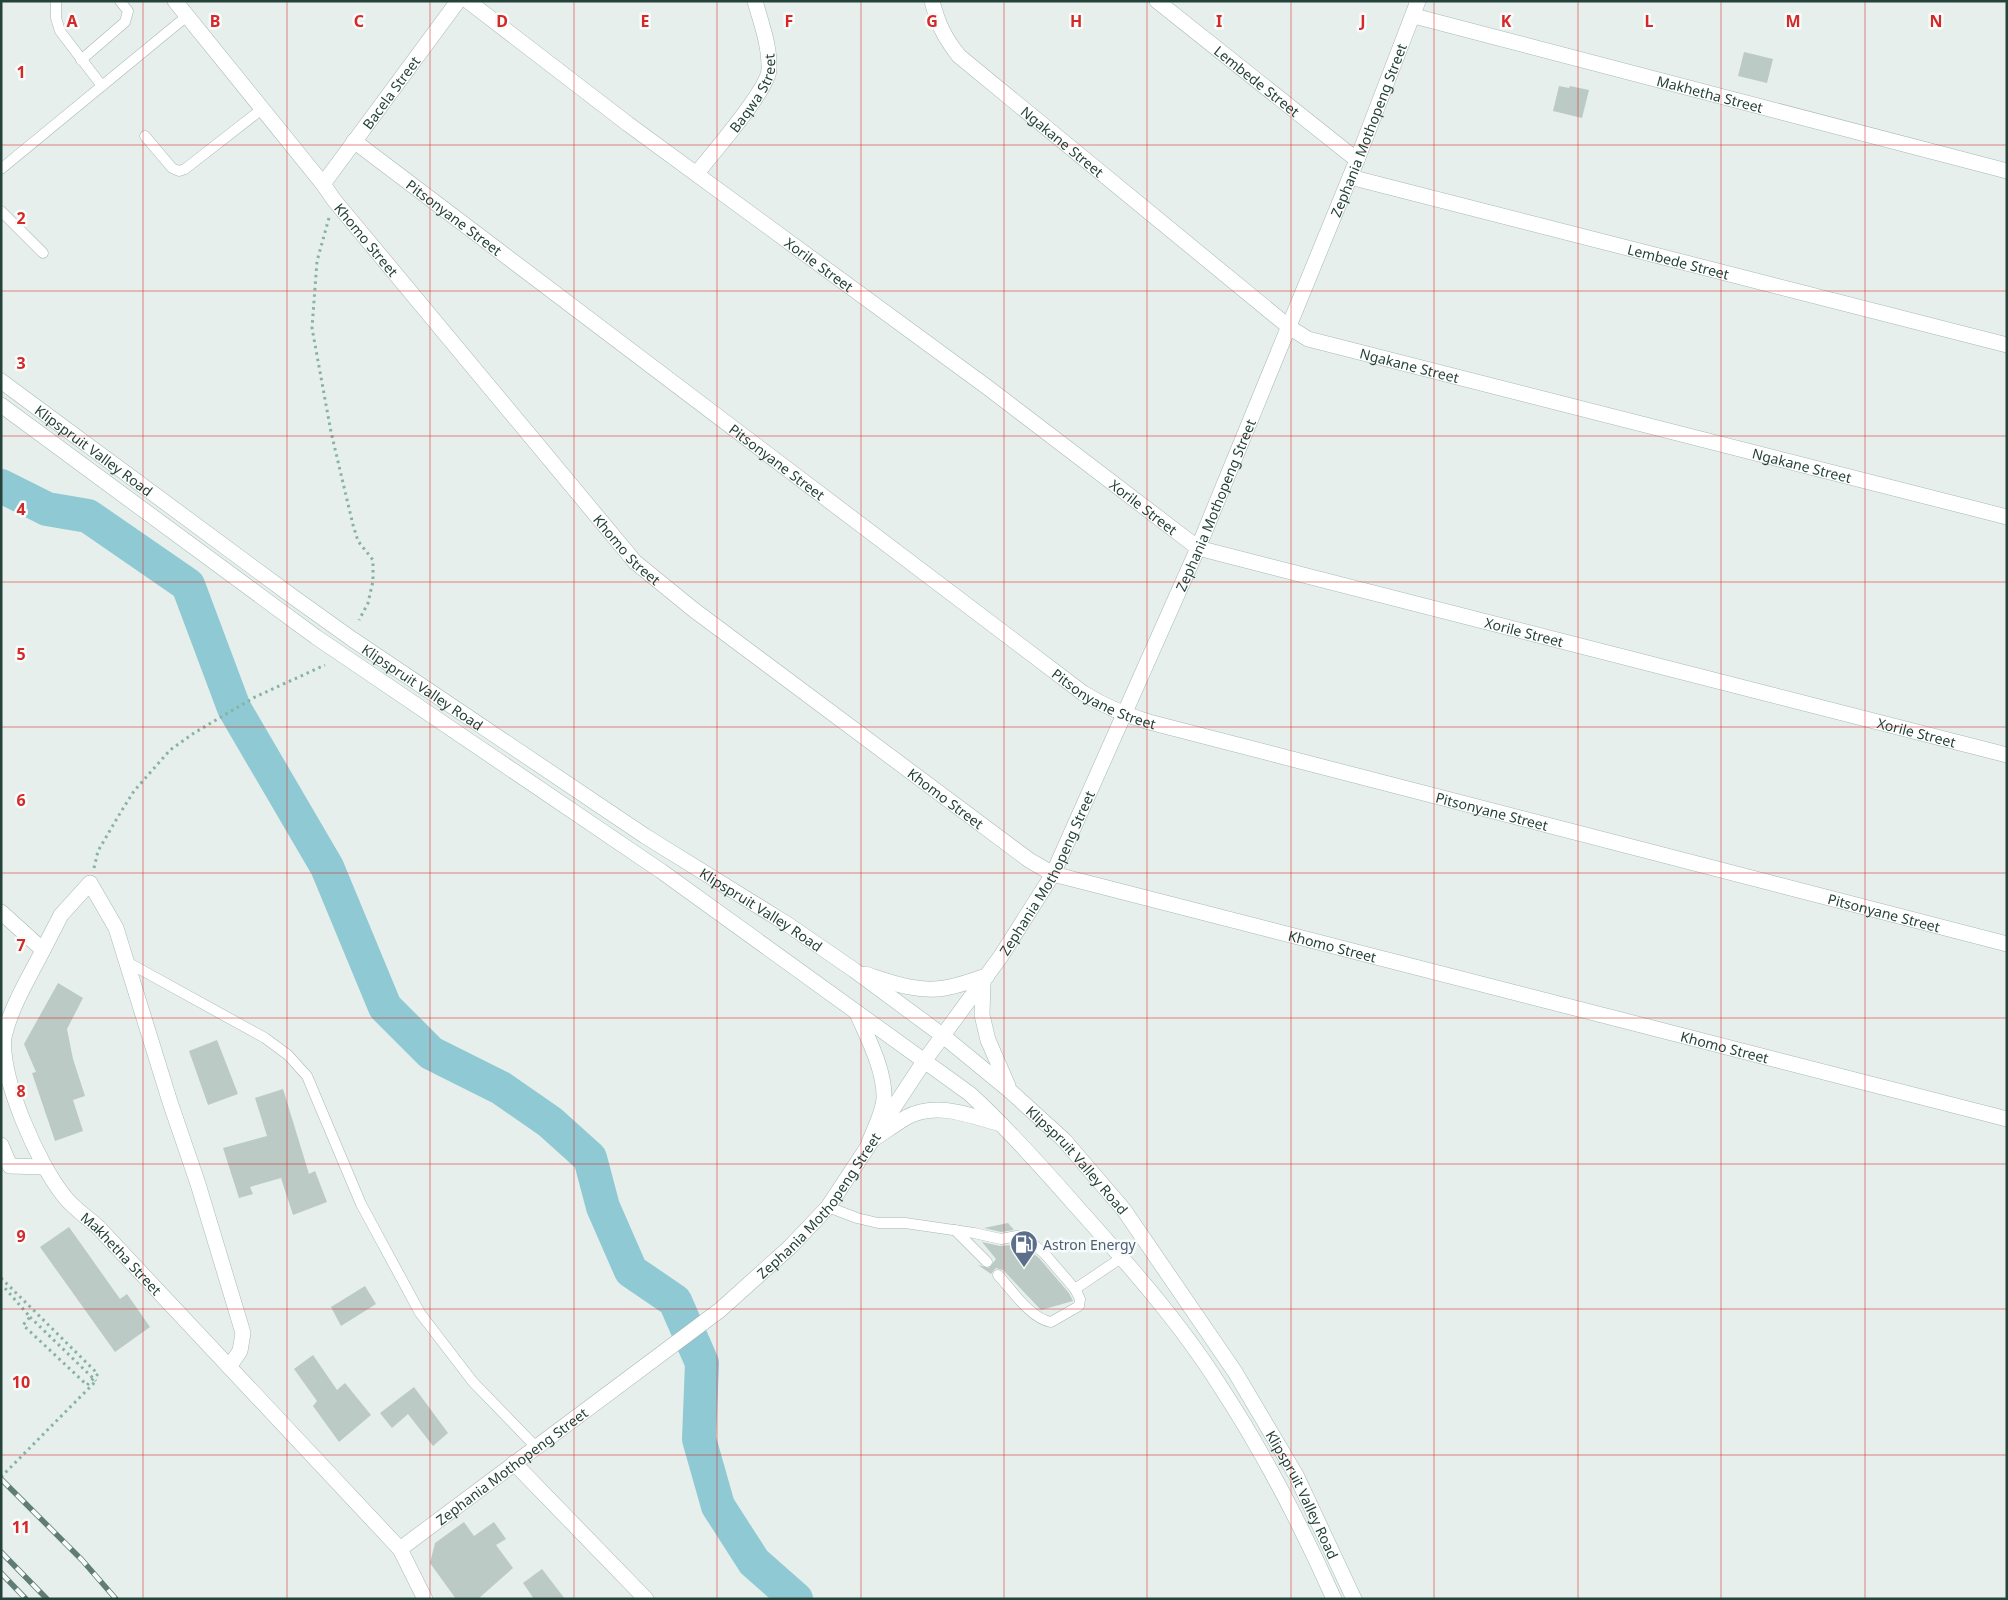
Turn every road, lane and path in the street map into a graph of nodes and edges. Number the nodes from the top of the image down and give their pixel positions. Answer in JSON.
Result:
{"nodes":[{"id":1,"x":56,"y":1,"type":"edge"},
{"id":2,"x":120,"y":1,"type":"edge"},
{"id":3,"x":175,"y":1,"type":"edge"},
{"id":4,"x":458,"y":1,"type":"edge"},
{"id":5,"x":468,"y":1,"type":"edge"},
{"id":6,"x":755,"y":1,"type":"edge"},
{"id":7,"x":932,"y":1,"type":"edge"},
{"id":8,"x":1157,"y":1,"type":"edge"},
{"id":9,"x":1418,"y":1,"type":"edge"},
{"id":10,"x":187,"y":16,"type":"junction"},
{"id":11,"x":1414,"y":16,"type":"junction"},
{"id":12,"x":81,"y":60,"type":"junction"},
{"id":13,"x":102,"y":86,"type":"junction"},
{"id":14,"x":262,"y":109,"type":"junction"},
{"id":15,"x":145,"y":136,"type":"dead end"},
{"id":16,"x":354,"y":141,"type":"junction"},
{"id":17,"x":1357,"y":160,"type":"junction"},
{"id":18,"x":1,"y":169,"type":"edge"},
{"id":19,"x":2007,"y":170,"type":"edge"},
{"id":20,"x":697,"y":173,"type":"junction"},
{"id":21,"x":1350,"y":177,"type":"junction"},
{"id":22,"x":323,"y":184,"type":"junction"},
{"id":23,"x":334,"y":200,"type":"junction"},
{"id":24,"x":1,"y":211,"type":"edge"},
{"id":25,"x":43,"y":253,"type":"dead end"},
{"id":26,"x":1289,"y":327,"type":"junction"},
{"id":27,"x":2007,"y":345,"type":"edge"},
{"id":28,"x":1,"y":381,"type":"edge"},
{"id":29,"x":1,"y":405,"type":"edge"},
{"id":30,"x":2007,"y":517,"type":"edge"},
{"id":31,"x":1198,"y":548,"type":"junction"},
{"id":32,"x":359,"y":620,"type":"dead end"},
{"id":33,"x":325,"y":665,"type":"dead end"},
{"id":34,"x":1124,"y":715,"type":"junction"},
{"id":35,"x":2007,"y":755,"type":"edge"},
{"id":36,"x":1052,"y":874,"type":"junction"},
{"id":37,"x":90,"y":883,"type":"junction"},
{"id":38,"x":1,"y":912,"type":"edge"},
{"id":39,"x":2007,"y":944,"type":"edge"},
{"id":40,"x":43,"y":950,"type":"junction"},
{"id":41,"x":127,"y":962,"type":"junction"},
{"id":42,"x":854,"y":970,"type":"junction"},
{"id":43,"x":985,"y":979,"type":"junction"},
{"id":44,"x":13,"y":1010,"type":"junction"},
{"id":45,"x":856,"y":1013,"type":"junction"},
{"id":46,"x":1,"y":1032,"type":"edge"},
{"id":47,"x":942,"y":1035,"type":"junction"},
{"id":48,"x":925,"y":1060,"type":"junction"},
{"id":49,"x":6,"y":1089,"type":"edge"},
{"id":50,"x":1009,"y":1090,"type":"junction"},
{"id":51,"x":2007,"y":1118,"type":"edge"},
{"id":52,"x":1005,"y":1126,"type":"junction"},
{"id":53,"x":870,"y":1142,"type":"junction"},
{"id":54,"x":1,"y":1145,"type":"edge"},
{"id":55,"x":44,"y":1167,"type":"junction"},
{"id":56,"x":828,"y":1207,"type":"junction"},
{"id":57,"x":955,"y":1230,"type":"junction"},
{"id":58,"x":1121,"y":1258,"type":"junction"},
{"id":59,"x":987,"y":1262,"type":"dead end"},
{"id":60,"x":998,"y":1275,"type":"dead end"},
{"id":61,"x":1,"y":1278,"type":"edge"},
{"id":62,"x":7,"y":1284,"type":"junction"},
{"id":63,"x":2,"y":1288,"type":"edge"},
{"id":64,"x":1075,"y":1289,"type":"junction"},
{"id":65,"x":30,"y":1317,"type":"junction"},
{"id":66,"x":229,"y":1367,"type":"junction"},
{"id":67,"x":536,"y":1447,"type":"junction"},
{"id":68,"x":514,"y":1463,"type":"junction"},
{"id":69,"x":1,"y":1477,"type":"edge"},
{"id":70,"x":400,"y":1549,"type":"junction"},
{"id":71,"x":425,"y":1599,"type":"edge"},
{"id":72,"x":646,"y":1599,"type":"edge"},
{"id":73,"x":1334,"y":1599,"type":"edge"},
{"id":74,"x":1354,"y":1599,"type":"edge"}],
"edges":[{"from":1,"to":12,"type":"lane"},
{"from":2,"to":12,"type":"lane"},
{"from":3,"to":10,"type":"street","name":"Khomo Street"},
{"from":4,"to":16,"type":"street","name":"Bacela Street"},
{"from":5,"to":20,"type":"street","name":"Xorile Street"},
{"from":6,"to":20,"type":"street","name":"Baqwa Street"},
{"from":7,"to":26,"type":"street","name":"Ngakane Street"},
{"from":8,"to":17,"type":"street","name":"Lembede Street"},
{"from":9,"to":11,"type":"street","name":"Zephania Mothopeng Street"},
{"from":10,"to":13,"type":"lane"},
{"from":10,"to":14,"type":"street","name":"Khomo Street"},
{"from":11,"to":17,"type":"street","name":"Zephania Mothopeng Street"},
{"from":11,"to":19,"type":"street","name":"Makhetha Street"},
{"from":12,"to":13,"type":"lane"},
{"from":13,"to":18,"type":"lane"},
{"from":14,"to":15,"type":"lane"},
{"from":14,"to":22,"type":"street","name":"Khomo Street"},
{"from":16,"to":22,"type":"street","name":"Bacela Street"},
{"from":16,"to":34,"type":"street","name":"Pitsonyane Street"},
{"from":17,"to":21,"type":"street","name":"Zephania Mothopeng Street"},
{"from":20,"to":31,"type":"street","name":"Xorile Street"},
{"from":21,"to":26,"type":"street","name":"Zephania Mothopeng Street"},
{"from":21,"to":27,"type":"street","name":"Lembede Street"},
{"from":22,"to":23,"type":"street","name":"Khomo Street"},
{"from":23,"to":32,"type":"path"},
{"from":23,"to":36,"type":"street","name":"Khomo Street"},
{"from":24,"to":25,"type":"lane"},
{"from":26,"to":30,"type":"street","name":"Ngakane Street"},
{"from":26,"to":31,"type":"street","name":"Zephania Mothopeng Street"},
{"from":28,"to":42,"type":"street","name":"Klipspruit Valley Road"},
{"from":29,"to":45,"type":"street","name":"Klipspruit Valley Road"},
{"from":31,"to":34,"type":"street","name":"Zephania Mothopeng Street"},
{"from":31,"to":35,"type":"street","name":"Xorile Street"},
{"from":33,"to":37,"type":"path"},
{"from":34,"to":36,"type":"street","name":"Zephania Mothopeng Street"},
{"from":34,"to":39,"type":"street","name":"Pitsonyane Street"},
{"from":36,"to":43,"type":"street","name":"Zephania Mothopeng Street"},
{"from":36,"to":51,"type":"street","name":"Khomo Street"},
{"from":37,"to":40,"type":"street","name":"Makhetha Street"},
{"from":37,"to":41,"type":"street"},
{"from":38,"to":40,"type":"street"},
{"from":40,"to":44,"type":"street","name":"Makhetha Street"},
{"from":41,"to":66,"type":"street"},
{"from":41,"to":67,"type":"lane"},
{"from":42,"to":43,"type":"street"},
{"from":42,"to":47,"type":"street","name":"Klipspruit Valley Road"},
{"from":43,"to":47,"type":"street","name":"Zephania Mothopeng Street"},
{"from":43,"to":50,"type":"street"},
{"from":44,"to":46,"type":"street"},
{"from":44,"to":49,"type":"street","name":"Makhetha Street"},
{"from":45,"to":48,"type":"street","name":"Klipspruit Valley Road"},
{"from":45,"to":53,"type":"street"},
{"from":47,"to":48,"type":"street","name":"Zephania Mothopeng Street"},
{"from":47,"to":50,"type":"street","name":"Klipspruit Valley Road"},
{"from":48,"to":52,"type":"street","name":"Klipspruit Valley Road"},
{"from":48,"to":53,"type":"street","name":"Zephania Mothopeng Street"},
{"from":49,"to":55,"type":"street","name":"Makhetha Street"},
{"from":50,"to":74,"type":"street","name":"Klipspruit Valley Road"},
{"from":52,"to":53,"type":"street"},
{"from":52,"to":58,"type":"street","name":"Klipspruit Valley Road"},
{"from":53,"to":56,"type":"street","name":"Zephania Mothopeng Street"},
{"from":54,"to":55,"type":"street"},
{"from":55,"to":66,"type":"street","name":"Makhetha Street"},
{"from":56,"to":57,"type":"lane"},
{"from":56,"to":67,"type":"street","name":"Zephania Mothopeng Street"},
{"from":57,"to":59,"type":"lane"},
{"from":57,"to":64,"type":"lane"},
{"from":58,"to":64,"type":"lane"},
{"from":58,"to":73,"type":"street","name":"Klipspruit Valley Road"},
{"from":60,"to":64,"type":"lane"},
{"from":61,"to":62,"type":"path"},
{"from":62,"to":63,"type":"path"},
{"from":62,"to":65,"type":"path"},
{"from":63,"to":65,"type":"path"},
{"from":65,"to":69,"type":"path","bridge":true},
{"from":66,"to":70,"type":"street","name":"Makhetha Street"},
{"from":67,"to":68,"type":"street","name":"Zephania Mothopeng Street"},
{"from":68,"to":70,"type":"street","name":"Zephania Mothopeng Street"},
{"from":68,"to":72,"type":"street"},
{"from":70,"to":71,"type":"street","name":"Makhetha Street"}]}
